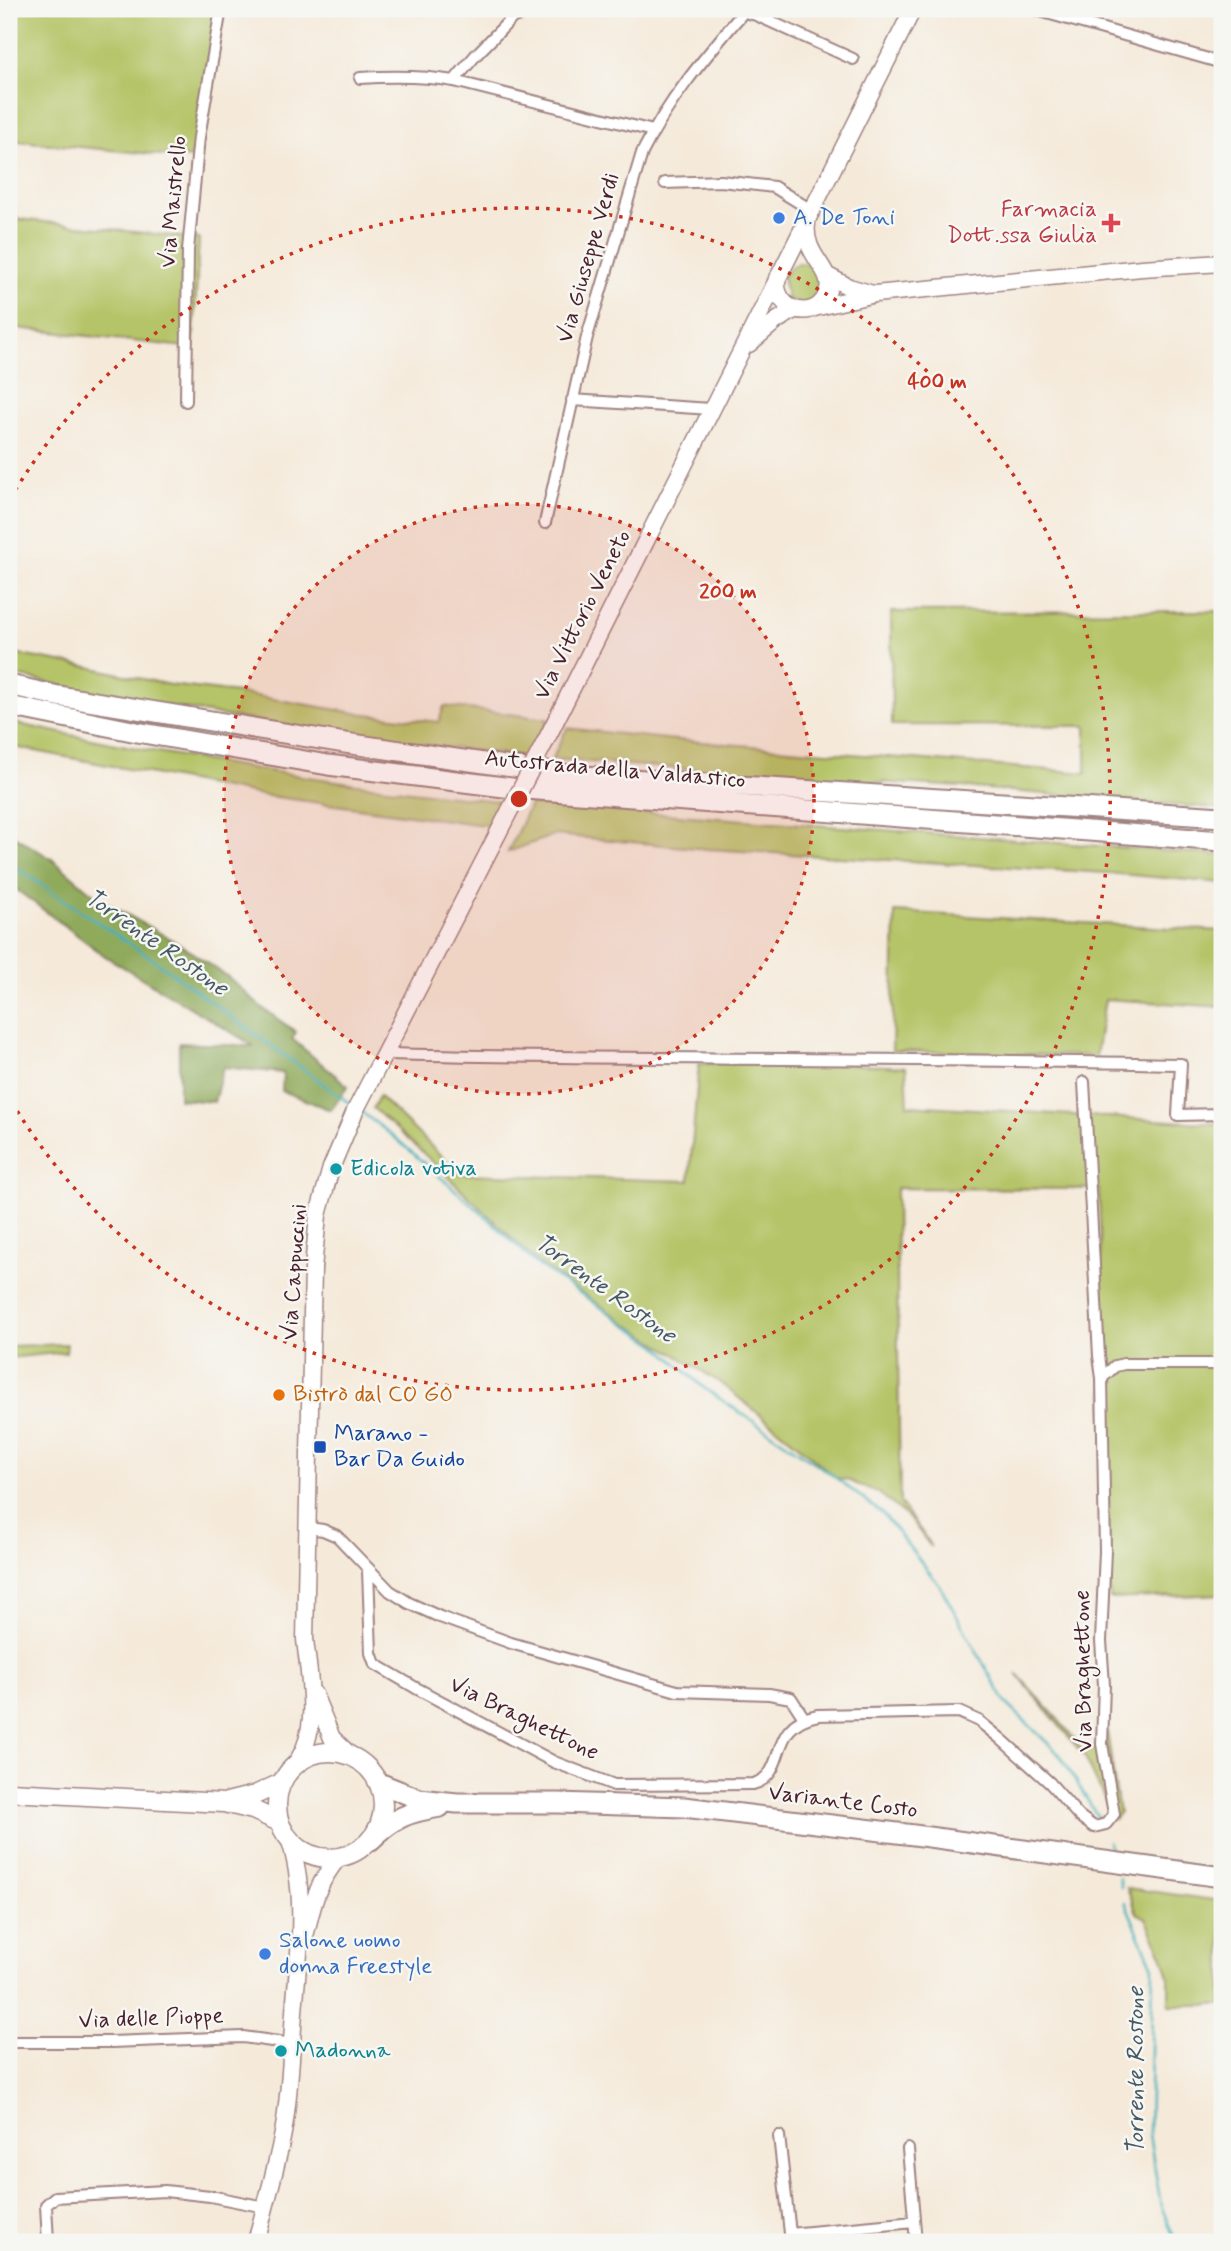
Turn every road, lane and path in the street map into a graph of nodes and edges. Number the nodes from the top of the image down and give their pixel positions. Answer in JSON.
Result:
{"nodes":[{"id":1,"x":221,"y":9,"type":"edge"},
{"id":2,"x":545,"y":9,"type":"edge"},
{"id":3,"x":913,"y":9,"type":"edge"},
{"id":4,"x":1032,"y":9,"type":"edge"},
{"id":5,"x":741,"y":10,"type":"edge"},
{"id":6,"x":853,"y":59,"type":"dead end"},
{"id":7,"x":1222,"y":63,"type":"edge"},
{"id":8,"x":360,"y":78,"type":"dead end"},
{"id":9,"x":454,"y":81,"type":"junction"},
{"id":10,"x":653,"y":131,"type":"junction"},
{"id":11,"x":665,"y":183,"type":"dead end"},
{"id":12,"x":810,"y":212,"type":"junction"},
{"id":13,"x":1222,"y":263,"type":"edge"},
{"id":14,"x":824,"y":270,"type":"junction"},
{"id":15,"x":780,"y":272,"type":"junction"},
{"id":16,"x":875,"y":294,"type":"junction"},
{"id":17,"x":814,"y":308,"type":"junction"},
{"id":18,"x":796,"y":309,"type":"junction"},
{"id":19,"x":740,"y":353,"type":"junction"},
{"id":20,"x":572,"y":400,"type":"junction"},
{"id":21,"x":186,"y":401,"type":"dead end"},
{"id":22,"x":711,"y":410,"type":"junction"},
{"id":23,"x":545,"y":523,"type":"dead end"},
{"id":24,"x":9,"y":685,"type":"edge"},
{"id":25,"x":9,"y":706,"type":"edge"},
{"id":26,"x":1222,"y":817,"type":"edge"},
{"id":27,"x":1222,"y":841,"type":"edge"},
{"id":28,"x":466,"y":898,"type":"joint"},
{"id":29,"x":384,"y":1054,"type":"junction"},
{"id":30,"x":1084,"y":1082,"type":"dead end"},
{"id":31,"x":1222,"y":1114,"type":"edge"},
{"id":32,"x":1222,"y":1364,"type":"edge"},
{"id":33,"x":1102,"y":1378,"type":"junction"},
{"id":34,"x":308,"y":1528,"type":"junction"},
{"id":35,"x":368,"y":1570,"type":"junction"},
{"id":36,"x":309,"y":1682,"type":"junction"},
{"id":37,"x":804,"y":1718,"type":"junction"},
{"id":38,"x":351,"y":1756,"type":"junction"},
{"id":39,"x":296,"y":1763,"type":"junction"},
{"id":40,"x":281,"y":1783,"type":"junction"},
{"id":41,"x":379,"y":1783,"type":"junction"},
{"id":42,"x":9,"y":1792,"type":"edge"},
{"id":43,"x":224,"y":1803,"type":"junction"},
{"id":44,"x":457,"y":1804,"type":"junction"},
{"id":45,"x":279,"y":1822,"type":"junction"},
{"id":46,"x":370,"y":1840,"type":"junction"},
{"id":47,"x":290,"y":1841,"type":"junction"},
{"id":48,"x":338,"y":1858,"type":"junction"},
{"id":49,"x":1222,"y":1877,"type":"edge"},
{"id":50,"x":299,"y":1959,"type":"junction"},
{"id":51,"x":9,"y":2042,"type":"edge"},
{"id":52,"x":293,"y":2045,"type":"junction"},
{"id":53,"x":779,"y":2136,"type":"dead end"},
{"id":54,"x":908,"y":2149,"type":"dead end"},
{"id":55,"x":265,"y":2207,"type":"junction"},
{"id":56,"x":914,"y":2222,"type":"junction"},
{"id":57,"x":791,"y":2238,"type":"edge"},
{"id":58,"x":48,"y":2242,"type":"edge"},
{"id":59,"x":256,"y":2242,"type":"edge"},
{"id":60,"x":916,"y":2242,"type":"edge"}],
"edges":[{"from":1,"to":21,"type":"street","name":"Via Maistrello"},
{"from":2,"to":9,"type":"street"},
{"from":3,"to":12,"type":"main road","name":"Via Vittorio Veneto"},
{"from":4,"to":7,"type":"street"},
{"from":5,"to":6,"type":"street","name":"Via Giuseppe Verdi"},
{"from":5,"to":10,"type":"street","name":"Via Giuseppe Verdi"},
{"from":8,"to":9,"type":"street"},
{"from":9,"to":10,"type":"street"},
{"from":10,"to":20,"type":"street","name":"Via Giuseppe Verdi"},
{"from":11,"to":12,"type":"street"},
{"from":12,"to":14,"type":"main road"},
{"from":12,"to":15,"type":"main road","name":"Via Vittorio Veneto"},
{"from":13,"to":16,"type":"main road"},
{"from":14,"to":15,"type":"main road"},
{"from":14,"to":16,"type":"main road"},
{"from":14,"to":17,"type":"main road"},
{"from":15,"to":18,"type":"main road"},
{"from":15,"to":19,"type":"main road","name":"Via Vittorio Veneto"},
{"from":16,"to":17,"type":"main road"},
{"from":17,"to":18,"type":"main road"},
{"from":18,"to":19,"type":"main road","name":"Via Vittorio Veneto"},
{"from":19,"to":22,"type":"main road","name":"Via Vittorio Veneto"},
{"from":20,"to":22,"type":"street"},
{"from":20,"to":23,"type":"street","name":"Via Giuseppe Verdi"},
{"from":22,"to":28,"type":"main road","name":"Via Vittorio Veneto","bridge":true},
{"from":24,"to":26,"type":"highway","name":"Autostrada della Valdastico"},
{"from":25,"to":27,"type":"highway","name":"Autostrada della Valdastico"},
{"from":28,"to":29,"type":"main road","name":"Via Cappuccini"},
{"from":29,"to":31,"type":"street"},
{"from":29,"to":34,"type":"main road","name":"Via Cappuccini"},
{"from":30,"to":33,"type":"street"},
{"from":32,"to":33,"type":"street"},
{"from":33,"to":37,"type":"street","name":"Via Braghettone"},
{"from":34,"to":35,"type":"street"},
{"from":34,"to":36,"type":"main road","name":"Via Cappuccini"},
{"from":35,"to":37,"type":"street"},
{"from":35,"to":37,"type":"street","name":"Via Braghettone"},
{"from":36,"to":38,"type":"main road","name":"Via Cappuccini"},
{"from":36,"to":39,"type":"main road","name":"Via Cappuccini"},
{"from":38,"to":39,"type":"main road"},
{"from":38,"to":41,"type":"main road"},
{"from":39,"to":40,"type":"main road"},
{"from":40,"to":43,"type":"main road"},
{"from":40,"to":45,"type":"main road"},
{"from":41,"to":44,"type":"highway"},
{"from":41,"to":46,"type":"main road"},
{"from":42,"to":43,"type":"main road"},
{"from":43,"to":45,"type":"main road"},
{"from":44,"to":46,"type":"highway"},
{"from":44,"to":49,"type":"highway","name":"Variante Costo"},
{"from":45,"to":47,"type":"main road"},
{"from":46,"to":48,"type":"main road"},
{"from":47,"to":48,"type":"main road"},
{"from":47,"to":50,"type":"main road"},
{"from":48,"to":50,"type":"main road"},
{"from":50,"to":52,"type":"main road"},
{"from":51,"to":52,"type":"street","name":"Via delle Pioppe"},
{"from":52,"to":55,"type":"main road"},
{"from":53,"to":57,"type":"street"},
{"from":54,"to":56,"type":"street"},
{"from":55,"to":58,"type":"street"},
{"from":55,"to":59,"type":"main road"},
{"from":56,"to":57,"type":"street"},
{"from":56,"to":60,"type":"street"}]}
